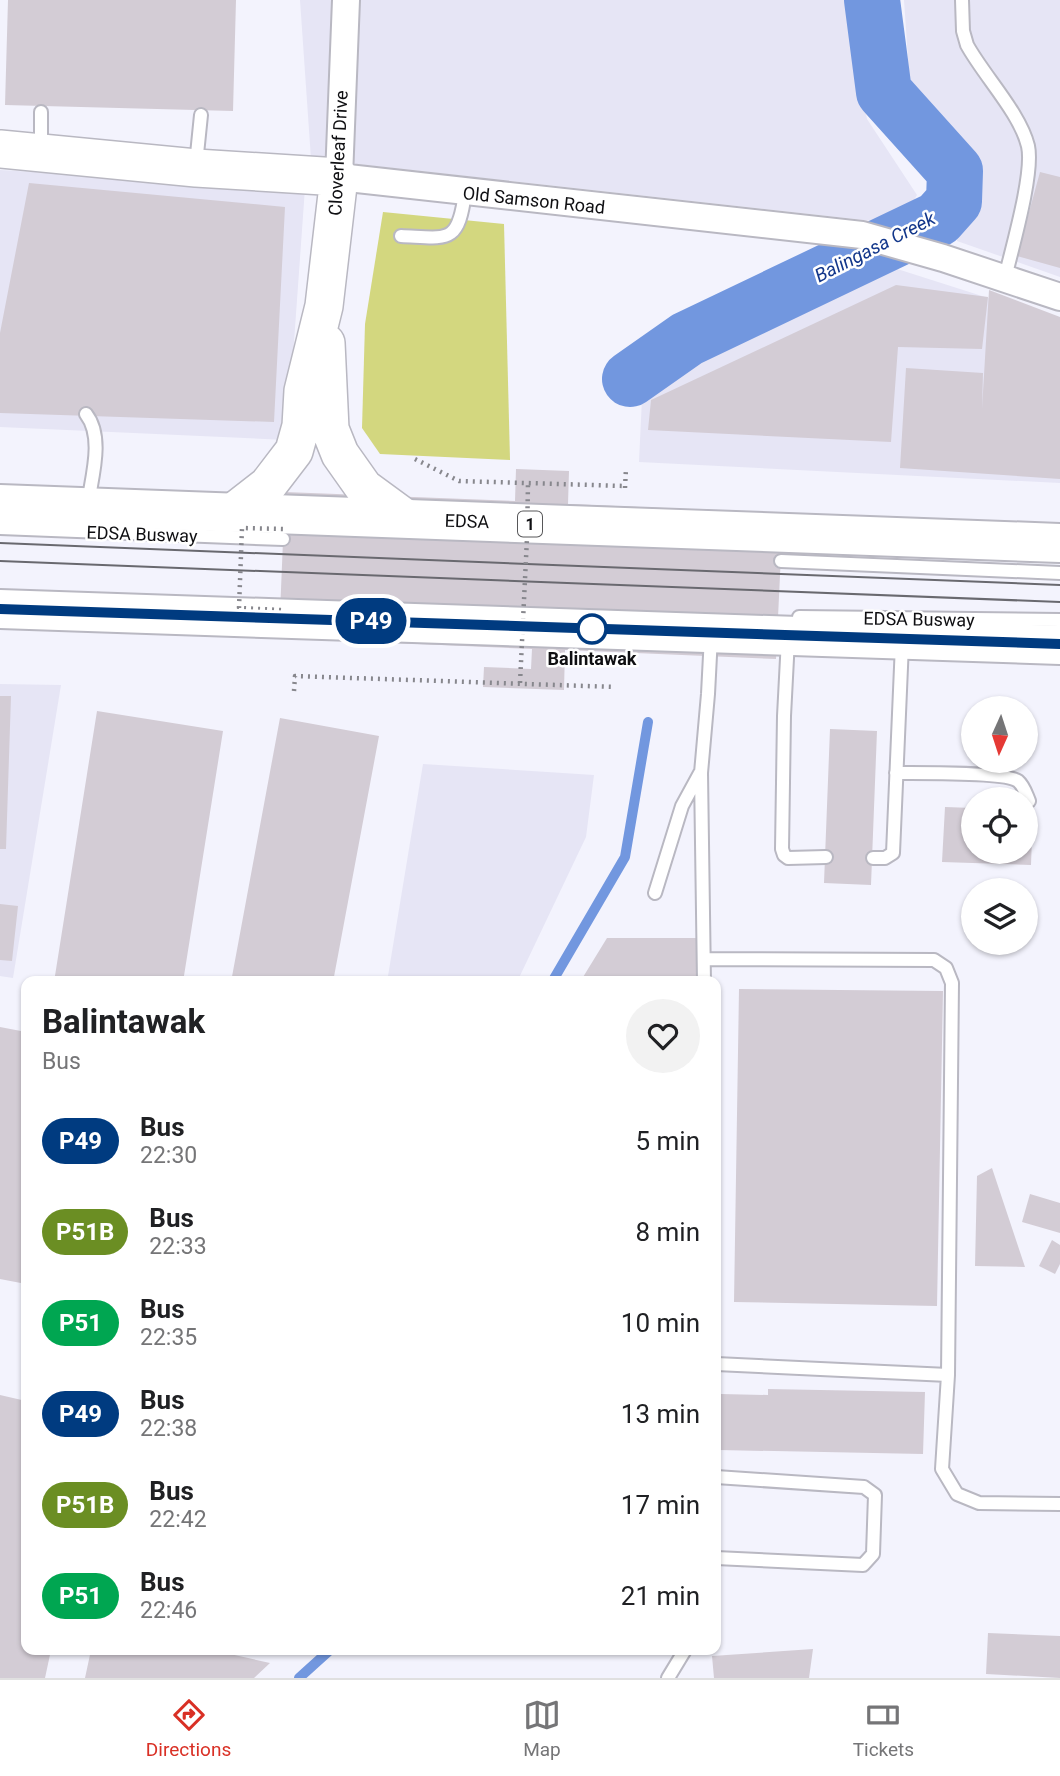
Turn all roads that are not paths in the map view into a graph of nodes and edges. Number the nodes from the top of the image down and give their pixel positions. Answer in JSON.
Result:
{"nodes":[{"id":1,"x":346,"y":0,"type":"edge"},
{"id":2,"x":962,"y":0,"type":"edge"},
{"id":3,"x":41,"y":112,"type":"dead end"},
{"id":4,"x":201,"y":115,"type":"dead end"},
{"id":5,"x":0,"y":149,"type":"edge"},
{"id":6,"x":41,"y":153,"type":"junction"},
{"id":7,"x":196,"y":168,"type":"junction"},
{"id":8,"x":339,"y":177,"type":"junction"},
{"id":9,"x":465,"y":193,"type":"junction"},
{"id":10,"x":401,"y":236,"type":"dead end"},
{"id":11,"x":1005,"y":278,"type":"junction"},
{"id":12,"x":1060,"y":297,"type":"edge"},
{"id":13,"x":324,"y":306,"type":"junction"},
{"id":14,"x":86,"y":414,"type":"dead end"},
{"id":15,"x":0,"y":504,"type":"edge"},
{"id":16,"x":88,"y":507,"type":"junction"},
{"id":17,"x":232,"y":513,"type":"junction"},
{"id":18,"x":405,"y":519,"type":"junction"},
{"id":19,"x":0,"y":528,"type":"edge"},
{"id":20,"x":284,"y":534,"type":"road end"},
{"id":21,"x":1060,"y":543,"type":"edge"},
{"id":22,"x":780,"y":561,"type":"dead end"},
{"id":23,"x":1060,"y":573,"type":"edge"},
{"id":24,"x":0,"y":610,"type":"edge"},
{"id":25,"x":1060,"y":620,"type":"edge"},
{"id":26,"x":790,"y":626,"type":"junction"},
{"id":27,"x":711,"y":633,"type":"junction"},
{"id":28,"x":902,"y":639,"type":"junction"},
{"id":29,"x":1060,"y":645,"type":"edge"},
{"id":30,"x":701,"y":773,"type":"junction"},
{"id":31,"x":896,"y":773,"type":"junction"},
{"id":32,"x":1022,"y":787,"type":"edge"},
{"id":33,"x":826,"y":858,"type":"dead end"},
{"id":34,"x":873,"y":858,"type":"dead end"},
{"id":35,"x":655,"y":893,"type":"dead end"},
{"id":36,"x":704,"y":959,"type":"junction"},
{"id":37,"x":704,"y":976,"type":"edge"},
{"id":38,"x":721,"y":1364,"type":"edge"},
{"id":39,"x":948,"y":1375,"type":"junction"},
{"id":40,"x":721,"y":1478,"type":"edge"},
{"id":41,"x":1060,"y":1504,"type":"edge"},
{"id":42,"x":721,"y":1558,"type":"edge"},
{"id":43,"x":682,"y":1655,"type":"edge"},
{"id":44,"x":668,"y":1678,"type":"edge"}],
"edges":[{"from":1,"to":8,"type":"street","name":"Cloverleaf Drive"},
{"from":2,"to":11,"type":"lane"},
{"from":3,"to":6,"type":"lane"},
{"from":4,"to":7,"type":"lane"},
{"from":5,"to":6,"type":"street","name":"Old Samson Road"},
{"from":6,"to":7,"type":"street","name":"Old Samson Road"},
{"from":7,"to":8,"type":"street","name":"Old Samson Road"},
{"from":8,"to":9,"type":"street","name":"Old Samson Road"},
{"from":8,"to":13,"type":"street","name":"Cloverleaf Drive"},
{"from":9,"to":10,"type":"lane"},
{"from":9,"to":11,"type":"street","name":"Old Samson Road"},
{"from":11,"to":12,"type":"street","name":"Old Samson Road"},
{"from":13,"to":17,"type":"street","name":"Cloverleaf Drive"},
{"from":13,"to":18,"type":"street","name":"Cloverleaf Drive"},
{"from":14,"to":16,"type":"lane"},
{"from":15,"to":16,"type":"highway","name":"EDSA","number":"1"},
{"from":16,"to":17,"type":"highway","name":"EDSA","number":"1"},
{"from":17,"to":18,"type":"highway","name":"EDSA","number":"1"},
{"from":18,"to":21,"type":"highway","name":"EDSA","number":"1"},
{"from":19,"to":20,"type":"lane","name":"EDSA Busway"},
{"from":22,"to":23,"type":"lane"},
{"from":24,"to":27,"type":"highway"},
{"from":25,"to":26,"type":"lane","name":"EDSA Busway"},
{"from":26,"to":27,"type":"highway"},
{"from":26,"to":28,"type":"highway"},
{"from":26,"to":33,"type":"lane"},
{"from":27,"to":30,"type":"lane"},
{"from":28,"to":29,"type":"highway"},
{"from":28,"to":31,"type":"lane"},
{"from":30,"to":35,"type":"lane"},
{"from":30,"to":36,"type":"lane"},
{"from":31,"to":32,"type":"lane"},
{"from":31,"to":34,"type":"lane"},
{"from":36,"to":37,"type":"lane"},
{"from":36,"to":39,"type":"lane"},
{"from":38,"to":39,"type":"lane"},
{"from":39,"to":41,"type":"lane"},
{"from":40,"to":42,"type":"lane"},
{"from":43,"to":44,"type":"lane"}]}
